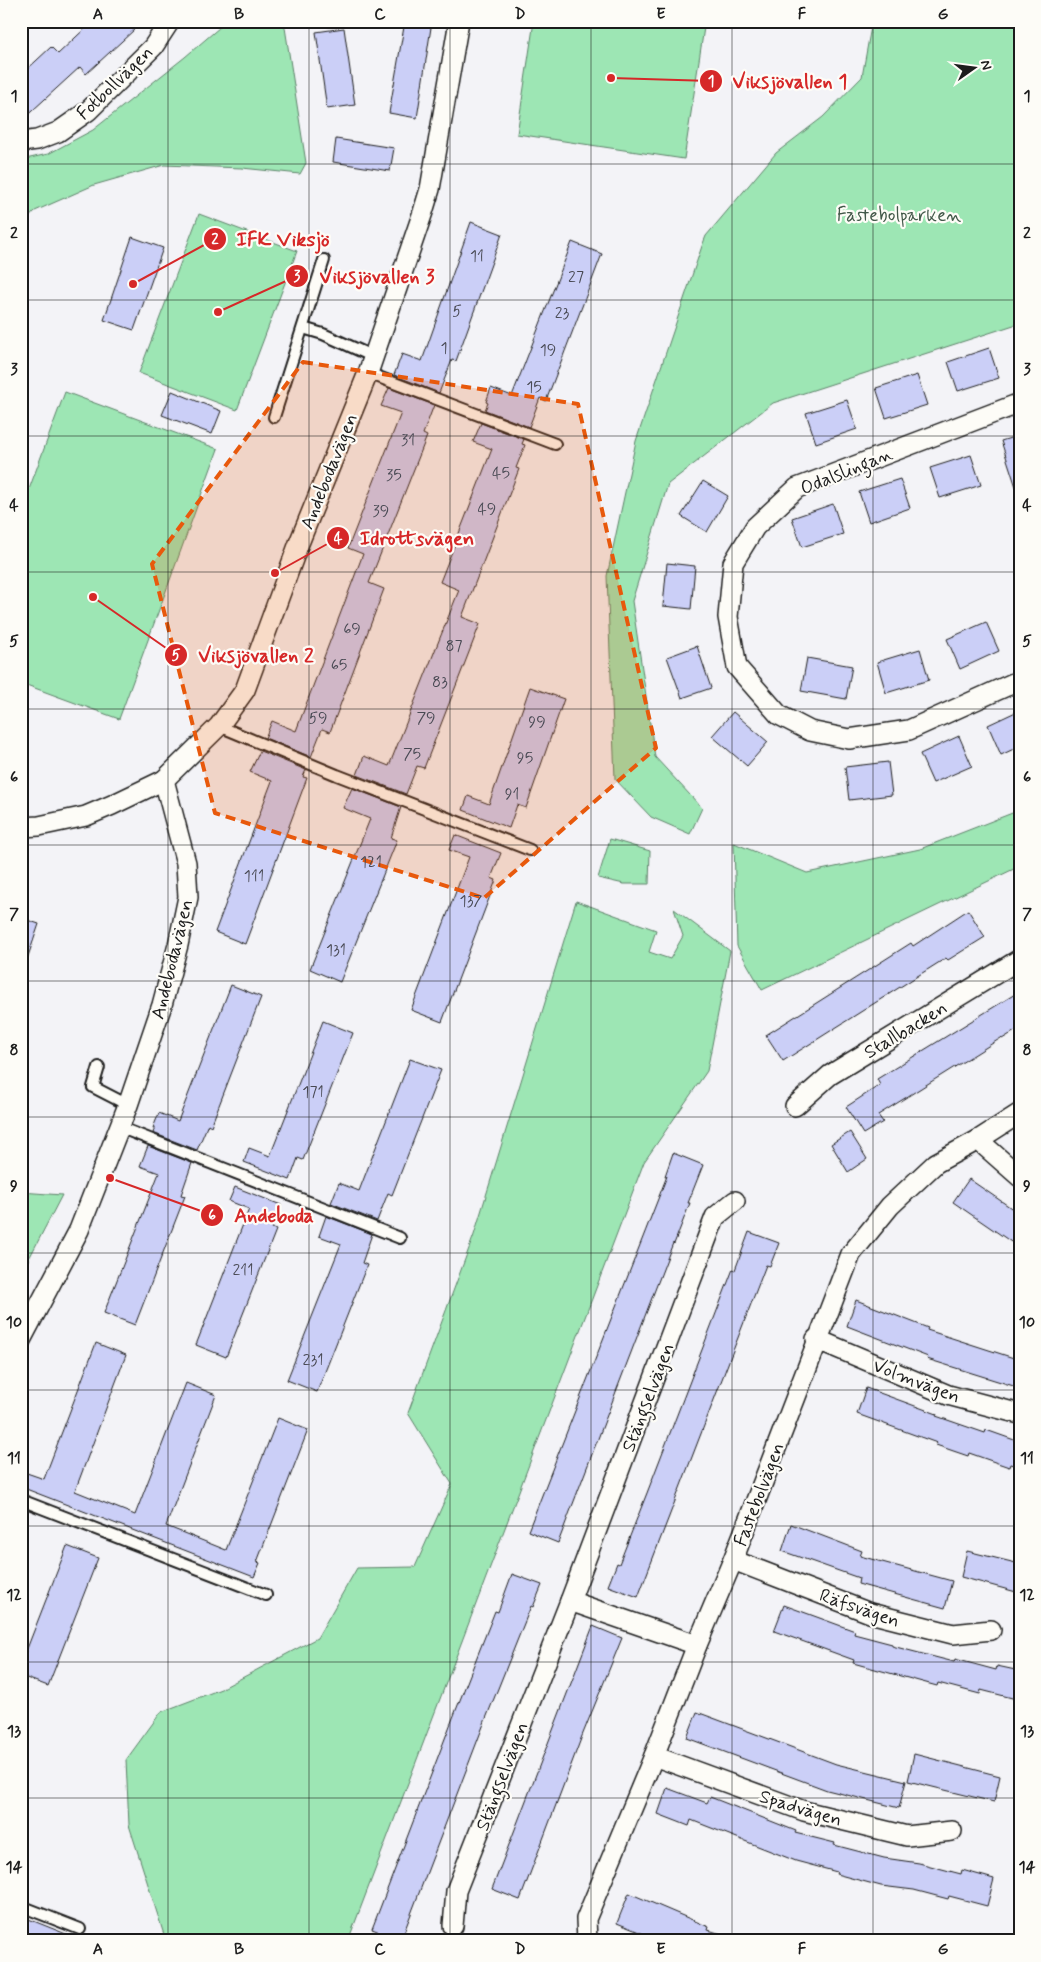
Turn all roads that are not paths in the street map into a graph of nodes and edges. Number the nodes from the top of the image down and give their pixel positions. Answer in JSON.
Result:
{"nodes":[{"id":1,"x":170,"y":21,"type":"edge"},
{"id":2,"x":459,"y":21,"type":"edge"},
{"id":3,"x":21,"y":142,"type":"edge"},
{"id":4,"x":324,"y":260,"type":"dead end"},
{"id":5,"x":303,"y":328,"type":"junction"},
{"id":6,"x":371,"y":365,"type":"junction"},
{"id":7,"x":1020,"y":403,"type":"edge"},
{"id":8,"x":274,"y":417,"type":"dead end"},
{"id":9,"x":555,"y":444,"type":"dead end"},
{"id":10,"x":1020,"y":680,"type":"edge"},
{"id":11,"x":218,"y":726,"type":"junction"},
{"id":12,"x":164,"y":780,"type":"junction"},
{"id":13,"x":21,"y":826,"type":"edge"},
{"id":14,"x":530,"y":850,"type":"dead end"},
{"id":15,"x":1020,"y":959,"type":"edge"},
{"id":16,"x":99,"y":1067,"type":"dead end"},
{"id":17,"x":128,"y":1105,"type":"junction"},
{"id":18,"x":795,"y":1106,"type":"dead end"},
{"id":19,"x":1020,"y":1113,"type":"edge"},
{"id":20,"x":119,"y":1127,"type":"junction"},
{"id":21,"x":978,"y":1140,"type":"junction"},
{"id":22,"x":1020,"y":1177,"type":"edge"},
{"id":23,"x":735,"y":1201,"type":"dead end"},
{"id":24,"x":400,"y":1238,"type":"dead end"},
{"id":25,"x":816,"y":1339,"type":"junction"},
{"id":26,"x":21,"y":1340,"type":"edge"},
{"id":27,"x":1020,"y":1414,"type":"edge"},
{"id":28,"x":21,"y":1500,"type":"edge"},
{"id":29,"x":733,"y":1560,"type":"junction"},
{"id":30,"x":266,"y":1595,"type":"dead end"},
{"id":31,"x":570,"y":1601,"type":"junction"},
{"id":32,"x":991,"y":1630,"type":"dead end"},
{"id":33,"x":697,"y":1645,"type":"junction"},
{"id":34,"x":654,"y":1756,"type":"junction"},
{"id":35,"x":952,"y":1832,"type":"dead end"},
{"id":36,"x":21,"y":1906,"type":"edge"},
{"id":37,"x":453,"y":1926,"type":"dead end"},
{"id":38,"x":80,"y":1929,"type":"dead end"},
{"id":39,"x":587,"y":1940,"type":"edge"}],
"edges":[{"from":1,"to":3,"type":"street","name":"Fotbollvägen"},
{"from":2,"to":6,"type":"street","name":"Andebodavägen"},
{"from":4,"to":5,"type":"lane"},
{"from":5,"to":6,"type":"lane"},
{"from":5,"to":8,"type":"lane"},
{"from":6,"to":9,"type":"lane"},
{"from":6,"to":11,"type":"street","name":"Andebodavägen"},
{"from":7,"to":10,"type":"street","name":"Odalslingan"},
{"from":11,"to":12,"type":"street","name":"Andebodavägen"},
{"from":11,"to":14,"type":"lane"},
{"from":12,"to":13,"type":"street"},
{"from":12,"to":17,"type":"street","name":"Andebodavägen"},
{"from":15,"to":18,"type":"street","name":"Stallbacken"},
{"from":16,"to":17,"type":"lane"},
{"from":17,"to":20,"type":"street","name":"Andebodavägen"},
{"from":19,"to":21,"type":"street","name":"Fastebolvägen"},
{"from":20,"to":24,"type":"lane"},
{"from":20,"to":26,"type":"street","name":"Andebodavägen"},
{"from":21,"to":22,"type":"street"},
{"from":21,"to":25,"type":"street","name":"Fastebolvägen"},
{"from":23,"to":31,"type":"street","name":"Stängselvägen"},
{"from":25,"to":27,"type":"street","name":"Volmvägen"},
{"from":25,"to":29,"type":"street","name":"Fastebolvägen"},
{"from":28,"to":30,"type":"lane"},
{"from":29,"to":32,"type":"street","name":"Räfsvägen"},
{"from":29,"to":33,"type":"street","name":"Fastebolvägen"},
{"from":31,"to":33,"type":"street"},
{"from":31,"to":37,"type":"street","name":"Stängselvägen"},
{"from":33,"to":34,"type":"street","name":"Fastebolvägen"},
{"from":34,"to":35,"type":"street","name":"Spadvägen"},
{"from":34,"to":39,"type":"street","name":"Fastebolvägen"},
{"from":36,"to":38,"type":"lane"}]}
